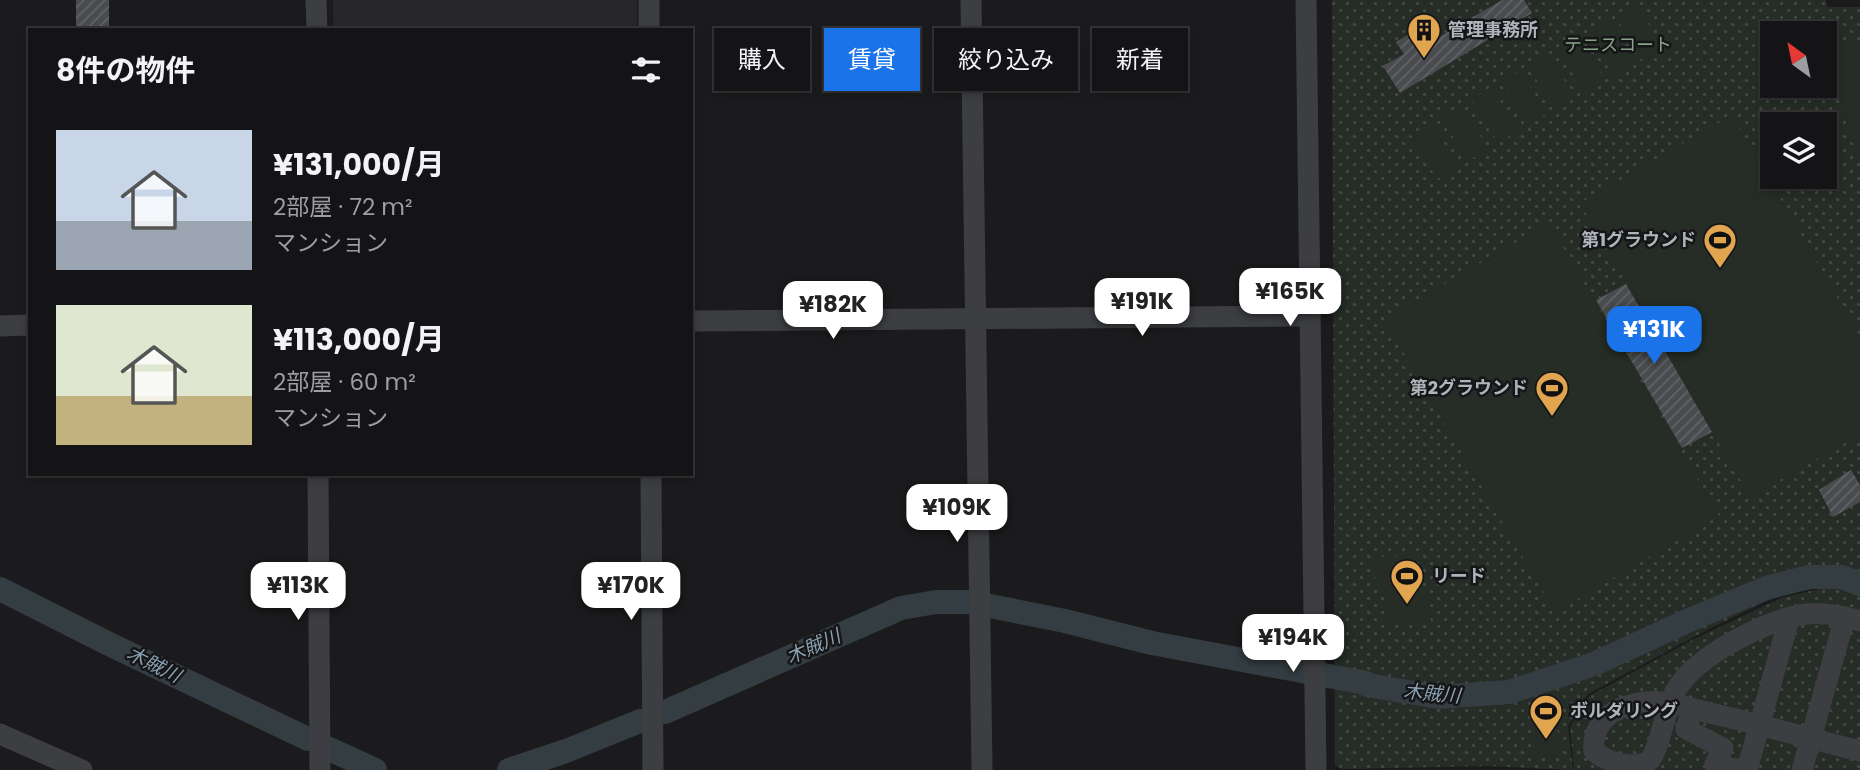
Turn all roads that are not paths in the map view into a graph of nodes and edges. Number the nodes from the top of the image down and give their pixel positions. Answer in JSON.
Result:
{"nodes":[{"id":1,"x":316,"y":0,"type":"edge"},
{"id":2,"x":649,"y":0,"type":"edge"},
{"id":3,"x":971,"y":0,"type":"edge"},
{"id":4,"x":1306,"y":0,"type":"edge"},
{"id":5,"x":317,"y":28,"type":"edge"},
{"id":6,"x":649,"y":28,"type":"edge"},
{"id":7,"x":1310,"y":316,"type":"junction"},
{"id":8,"x":974,"y":318,"type":"junction"},
{"id":9,"x":693,"y":321,"type":"edge"},
{"id":10,"x":28,"y":325,"type":"edge"},
{"id":11,"x":0,"y":326,"type":"edge"},
{"id":12,"x":318,"y":476,"type":"edge"},
{"id":13,"x":651,"y":476,"type":"edge"},
{"id":14,"x":1789,"y":619,"type":"junction"},
{"id":15,"x":1853,"y":619,"type":"edge"},
{"id":16,"x":1693,"y":709,"type":"junction"},
{"id":17,"x":1759,"y":725,"type":"junction"},
{"id":18,"x":0,"y":734,"type":"edge"},
{"id":19,"x":1811,"y":738,"type":"junction"},
{"id":20,"x":1860,"y":751,"type":"edge"},
{"id":21,"x":82,"y":770,"type":"edge"},
{"id":22,"x":320,"y":770,"type":"edge"},
{"id":23,"x":653,"y":770,"type":"edge"},
{"id":24,"x":982,"y":770,"type":"edge"},
{"id":25,"x":1316,"y":770,"type":"edge"},
{"id":26,"x":1739,"y":770,"type":"edge"},
{"id":27,"x":1747,"y":770,"type":"edge"},
{"id":28,"x":1802,"y":770,"type":"edge"}],
"edges":[{"from":1,"to":5,"type":"street"},
{"from":2,"to":6,"type":"street"},
{"from":3,"to":8,"type":"street"},
{"from":4,"to":7,"type":"street"},
{"from":7,"to":8,"type":"street"},
{"from":7,"to":25,"type":"street"},
{"from":8,"to":9,"type":"street"},
{"from":8,"to":24,"type":"street"},
{"from":10,"to":11,"type":"street"},
{"from":12,"to":22,"type":"street"},
{"from":13,"to":23,"type":"street"},
{"from":14,"to":15,"type":"street"},
{"from":14,"to":16,"type":"street"},
{"from":14,"to":17,"type":"street"},
{"from":15,"to":19,"type":"street"},
{"from":16,"to":17,"type":"street"},
{"from":16,"to":26,"type":"street"},
{"from":17,"to":19,"type":"street"},
{"from":17,"to":27,"type":"street"},
{"from":18,"to":21,"type":"street"},
{"from":19,"to":20,"type":"street"},
{"from":19,"to":28,"type":"street"}]}
